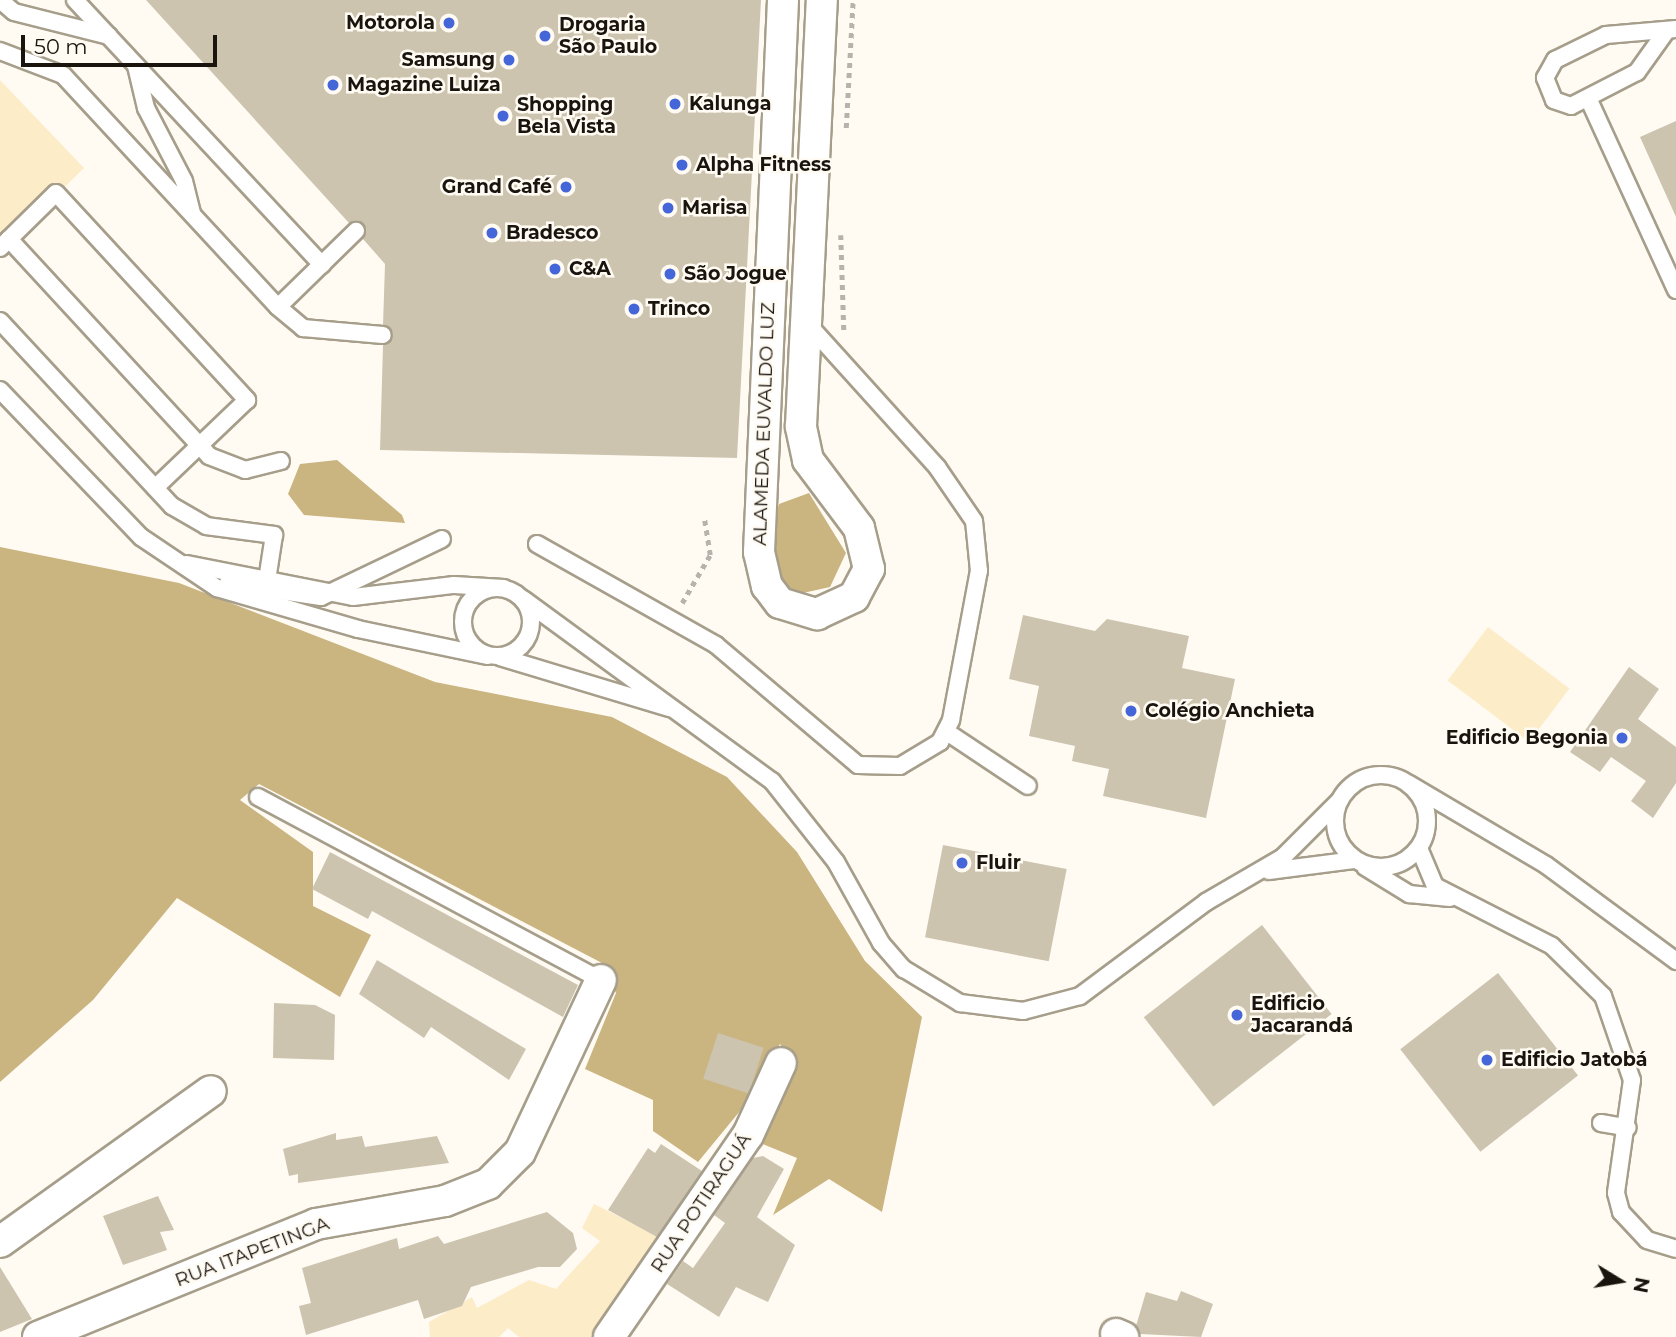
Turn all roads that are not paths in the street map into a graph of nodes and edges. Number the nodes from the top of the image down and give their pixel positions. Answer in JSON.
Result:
{"nodes":[{"id":1,"x":0,"y":0,"type":"edge"},
{"id":2,"x":75,"y":0,"type":"edge"},
{"id":3,"x":783,"y":0,"type":"edge"},
{"id":4,"x":822,"y":0,"type":"edge"},
{"id":5,"x":1672,"y":30,"type":"edge"},
{"id":6,"x":109,"y":36,"type":"junction"},
{"id":7,"x":0,"y":51,"type":"edge"},
{"id":8,"x":136,"y":65,"type":"junction"},
{"id":9,"x":1588,"y":100,"type":"junction"},
{"id":10,"x":192,"y":213,"type":"junction"},
{"id":11,"x":356,"y":231,"type":"dead end"},
{"id":12,"x":5,"y":244,"type":"edge"},
{"id":13,"x":322,"y":265,"type":"junction"},
{"id":14,"x":1676,"y":290,"type":"edge"},
{"id":15,"x":278,"y":307,"type":"junction"},
{"id":16,"x":0,"y":321,"type":"edge"},
{"id":17,"x":807,"y":324,"type":"junction"},
{"id":18,"x":383,"y":335,"type":"dead end"},
{"id":19,"x":0,"y":390,"type":"edge"},
{"id":20,"x":199,"y":446,"type":"junction"},
{"id":21,"x":281,"y":461,"type":"dead end"},
{"id":22,"x":155,"y":488,"type":"junction"},
{"id":23,"x":442,"y":539,"type":"dead end"},
{"id":24,"x":537,"y":544,"type":"dead end"},
{"id":25,"x":178,"y":563,"type":"junction"},
{"id":26,"x":199,"y":577,"type":"junction"},
{"id":27,"x":267,"y":580,"type":"junction"},
{"id":28,"x":504,"y":588,"type":"junction"},
{"id":29,"x":332,"y":593,"type":"junction"},
{"id":30,"x":523,"y":599,"type":"junction"},
{"id":31,"x":493,"y":656,"type":"junction"},
{"id":32,"x":685,"y":713,"type":"junction"},
{"id":33,"x":947,"y":732,"type":"junction"},
{"id":34,"x":1409,"y":784,"type":"junction"},
{"id":35,"x":1028,"y":786,"type":"dead end"},
{"id":36,"x":258,"y":797,"type":"dead end"},
{"id":37,"x":1339,"y":801,"type":"junction"},
{"id":38,"x":1419,"y":848,"type":"junction"},
{"id":39,"x":1358,"y":861,"type":"junction"},
{"id":40,"x":1259,"y":873,"type":"junction"},
{"id":41,"x":1453,"y":899,"type":"junction"},
{"id":42,"x":1676,"y":961,"type":"edge"},
{"id":43,"x":601,"y":980,"type":"joint"},
{"id":44,"x":781,"y":1063,"type":"dead end"},
{"id":45,"x":211,"y":1091,"type":"dead end"},
{"id":46,"x":1601,"y":1123,"type":"dead end"},
{"id":47,"x":1628,"y":1128,"type":"junction"},
{"id":48,"x":0,"y":1242,"type":"edge"},
{"id":49,"x":1676,"y":1249,"type":"edge"},
{"id":50,"x":38,"y":1337,"type":"edge"},
{"id":51,"x":609,"y":1337,"type":"edge"}],
"edges":[{"from":1,"to":6,"type":"lane"},
{"from":2,"to":6,"type":"lane"},
{"from":3,"to":17,"type":"street","name":"ALAMEDA EUVALDO LUZ"},
{"from":4,"to":17,"type":"street","name":"ALAMEDA EUVALDO LUZ"},
{"from":5,"to":9,"type":"lane"},
{"from":5,"to":9,"type":"lane"},
{"from":6,"to":8,"type":"lane"},
{"from":7,"to":10,"type":"lane"},
{"from":8,"to":10,"type":"lane"},
{"from":8,"to":13,"type":"lane"},
{"from":9,"to":14,"type":"lane"},
{"from":10,"to":15,"type":"lane"},
{"from":11,"to":13,"type":"lane"},
{"from":12,"to":20,"type":"lane"},
{"from":12,"to":20,"type":"lane"},
{"from":13,"to":15,"type":"lane"},
{"from":15,"to":18,"type":"lane"},
{"from":16,"to":22,"type":"lane"},
{"from":17,"to":33,"type":"lane"},
{"from":19,"to":25,"type":"lane"},
{"from":20,"to":21,"type":"lane"},
{"from":20,"to":22,"type":"lane"},
{"from":22,"to":27,"type":"lane"},
{"from":23,"to":29,"type":"lane"},
{"from":24,"to":33,"type":"lane"},
{"from":25,"to":26,"type":"lane"},
{"from":25,"to":27,"type":"lane"},
{"from":26,"to":29,"type":"lane"},
{"from":26,"to":31,"type":"lane"},
{"from":27,"to":29,"type":"lane"},
{"from":28,"to":29,"type":"lane"},
{"from":28,"to":30,"type":"lane"},
{"from":28,"to":31,"type":"lane"},
{"from":30,"to":31,"type":"lane"},
{"from":30,"to":32,"type":"lane"},
{"from":31,"to":32,"type":"lane"},
{"from":32,"to":40,"type":"lane"},
{"from":33,"to":35,"type":"lane"},
{"from":34,"to":37,"type":"lane"},
{"from":34,"to":38,"type":"lane"},
{"from":34,"to":42,"type":"lane"},
{"from":36,"to":43,"type":"lane"},
{"from":37,"to":39,"type":"lane"},
{"from":37,"to":40,"type":"lane"},
{"from":38,"to":39,"type":"lane"},
{"from":38,"to":41,"type":"lane"},
{"from":39,"to":40,"type":"lane"},
{"from":39,"to":41,"type":"lane"},
{"from":41,"to":47,"type":"lane"},
{"from":43,"to":50,"type":"street","name":"RUA ITAPETINGA"},
{"from":44,"to":51,"type":"street","name":"RUA POTIRAGUÁ"},
{"from":45,"to":48,"type":"street"},
{"from":46,"to":47,"type":"lane"},
{"from":47,"to":49,"type":"lane"}]}
